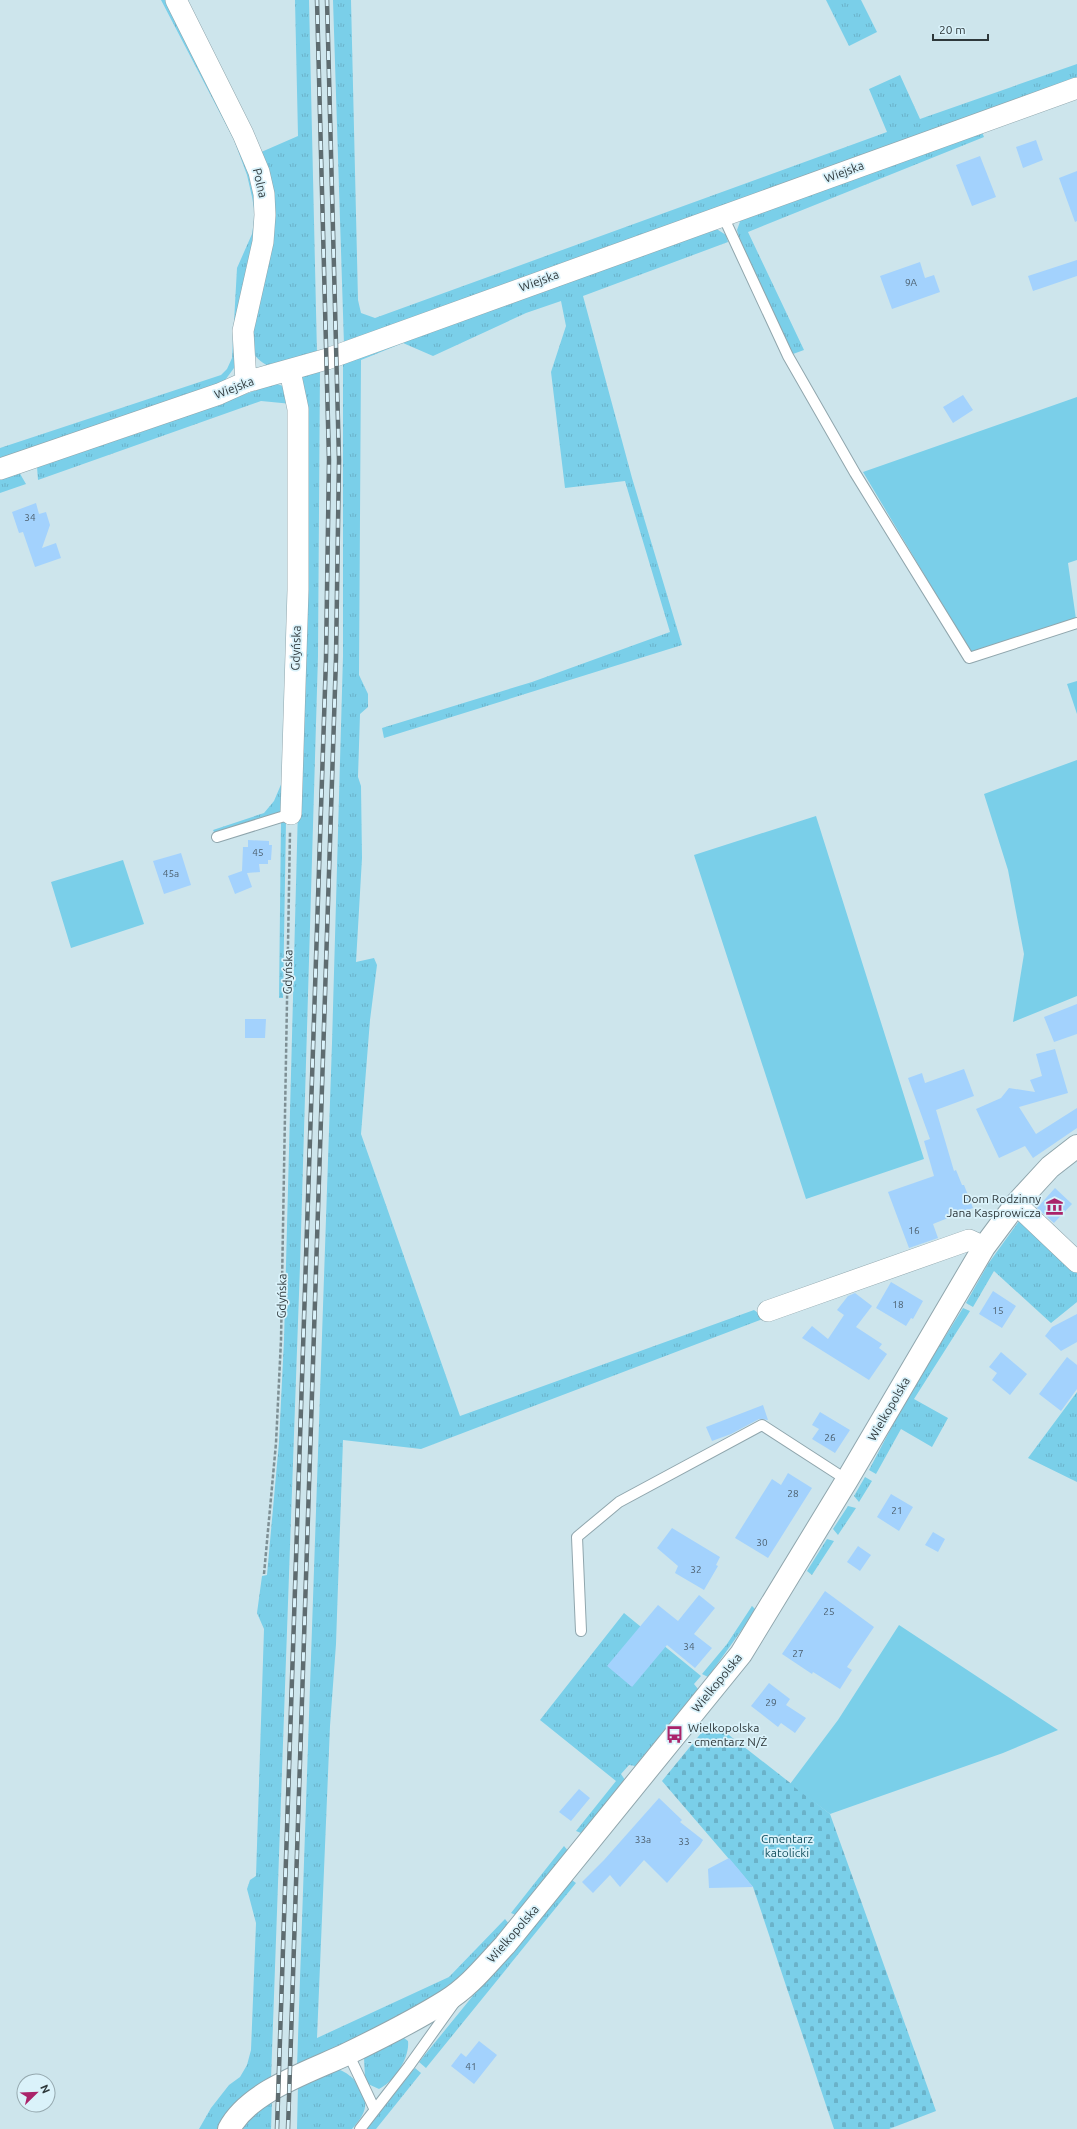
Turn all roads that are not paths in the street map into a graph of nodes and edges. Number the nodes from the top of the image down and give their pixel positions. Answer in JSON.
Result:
{"nodes":[{"id":1,"x":176,"y":0,"type":"edge"},
{"id":2,"x":1077,"y":88,"type":"edge"},
{"id":3,"x":722,"y":216,"type":"junction"},
{"id":4,"x":290,"y":371,"type":"junction"},
{"id":5,"x":246,"y":382,"type":"junction"},
{"id":6,"x":0,"y":469,"type":"edge"},
{"id":7,"x":1077,"y":623,"type":"edge"},
{"id":8,"x":291,"y":814,"type":"joint"},
{"id":9,"x":217,"y":837,"type":"dead end"},
{"id":10,"x":1077,"y":1146,"type":"edge"},
{"id":11,"x":1016,"y":1204,"type":"junction"},
{"id":12,"x":984,"y":1247,"type":"junction"},
{"id":13,"x":1077,"y":1262,"type":"edge"},
{"id":14,"x":768,"y":1311,"type":"dead end"},
{"id":15,"x":847,"y":1480,"type":"junction"},
{"id":16,"x":581,"y":1631,"type":"dead end"},
{"id":17,"x":464,"y":1990,"type":"junction"},
{"id":18,"x":348,"y":2053,"type":"junction"},
{"id":19,"x":374,"y":2108,"type":"junction"},
{"id":20,"x":229,"y":2129,"type":"edge"},
{"id":21,"x":360,"y":2129,"type":"edge"}],
"edges":[{"from":1,"to":5,"type":"street","name":"Polna"},
{"from":2,"to":3,"type":"street","name":"Wiejska"},
{"from":3,"to":4,"type":"street","name":"Wiejska"},
{"from":3,"to":7,"type":"lane"},
{"from":4,"to":5,"type":"street","name":"Wiejska"},
{"from":4,"to":8,"type":"street","name":"Gdyńska"},
{"from":5,"to":6,"type":"street","name":"Wiejska"},
{"from":8,"to":9,"type":"lane"},
{"from":10,"to":11,"type":"street","name":"Wielkopolska"},
{"from":11,"to":12,"type":"street","name":"Wielkopolska"},
{"from":11,"to":13,"type":"street"},
{"from":12,"to":14,"type":"street"},
{"from":12,"to":15,"type":"street","name":"Wielkopolska"},
{"from":15,"to":16,"type":"lane"},
{"from":15,"to":17,"type":"street","name":"Wielkopolska"},
{"from":17,"to":18,"type":"street","name":"Wielkopolska"},
{"from":17,"to":19,"type":"lane"},
{"from":18,"to":19,"type":"lane"},
{"from":18,"to":20,"type":"street","name":"Wielkopolska"},
{"from":19,"to":21,"type":"lane"}]}
